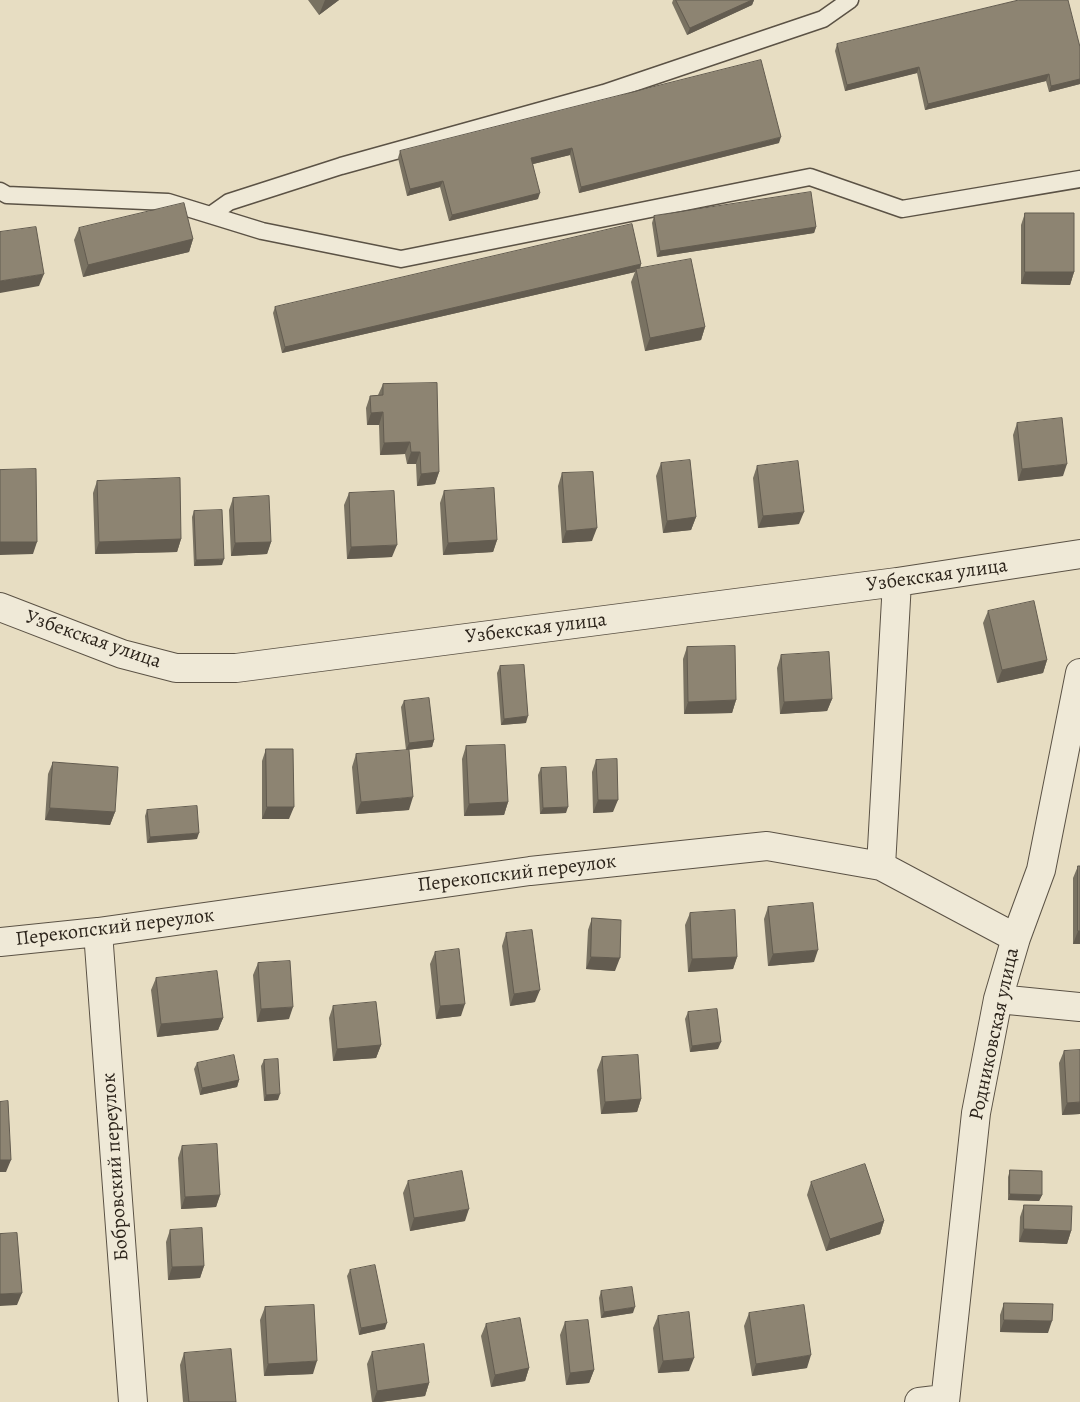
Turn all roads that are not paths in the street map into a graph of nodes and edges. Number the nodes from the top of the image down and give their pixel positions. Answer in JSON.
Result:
{"nodes":[{"id":1,"x":850,"y":0,"type":"edge"},
{"id":2,"x":1080,"y":178,"type":"edge"},
{"id":3,"x":0,"y":191,"type":"edge"},
{"id":4,"x":212,"y":214,"type":"junction"},
{"id":5,"x":1080,"y":554,"type":"edge"},
{"id":6,"x":897,"y":582,"type":"junction"},
{"id":7,"x":0,"y":607,"type":"edge"},
{"id":8,"x":1080,"y":673,"type":"edge"},
{"id":9,"x":881,"y":866,"type":"junction"},
{"id":10,"x":98,"y":932,"type":"junction"},
{"id":11,"x":1016,"y":938,"type":"junction"},
{"id":12,"x":0,"y":942,"type":"edge"},
{"id":13,"x":998,"y":999,"type":"junction"},
{"id":14,"x":1080,"y":1007,"type":"edge"},
{"id":15,"x":936,"y":1401,"type":"edge"},
{"id":16,"x":133,"y":1402,"type":"edge"}],
"edges":[{"from":1,"to":4,"type":"lane"},
{"from":2,"to":4,"type":"lane"},
{"from":3,"to":4,"type":"lane"},
{"from":5,"to":6,"type":"street","name":"Узбекская улица"},
{"from":6,"to":7,"type":"street","name":"Узбекская улица"},
{"from":6,"to":9,"type":"street"},
{"from":8,"to":11,"type":"street","name":"Родниковская улица"},
{"from":9,"to":10,"type":"street","name":"Перекопский переулок"},
{"from":9,"to":11,"type":"street","name":"Перекопский переулок"},
{"from":10,"to":12,"type":"street","name":"Перекопский переулок"},
{"from":10,"to":16,"type":"street","name":"Бобровский переулок"},
{"from":11,"to":13,"type":"street","name":"Родниковская улица"},
{"from":13,"to":14,"type":"street"},
{"from":13,"to":15,"type":"street","name":"Родниковская улица"}]}
